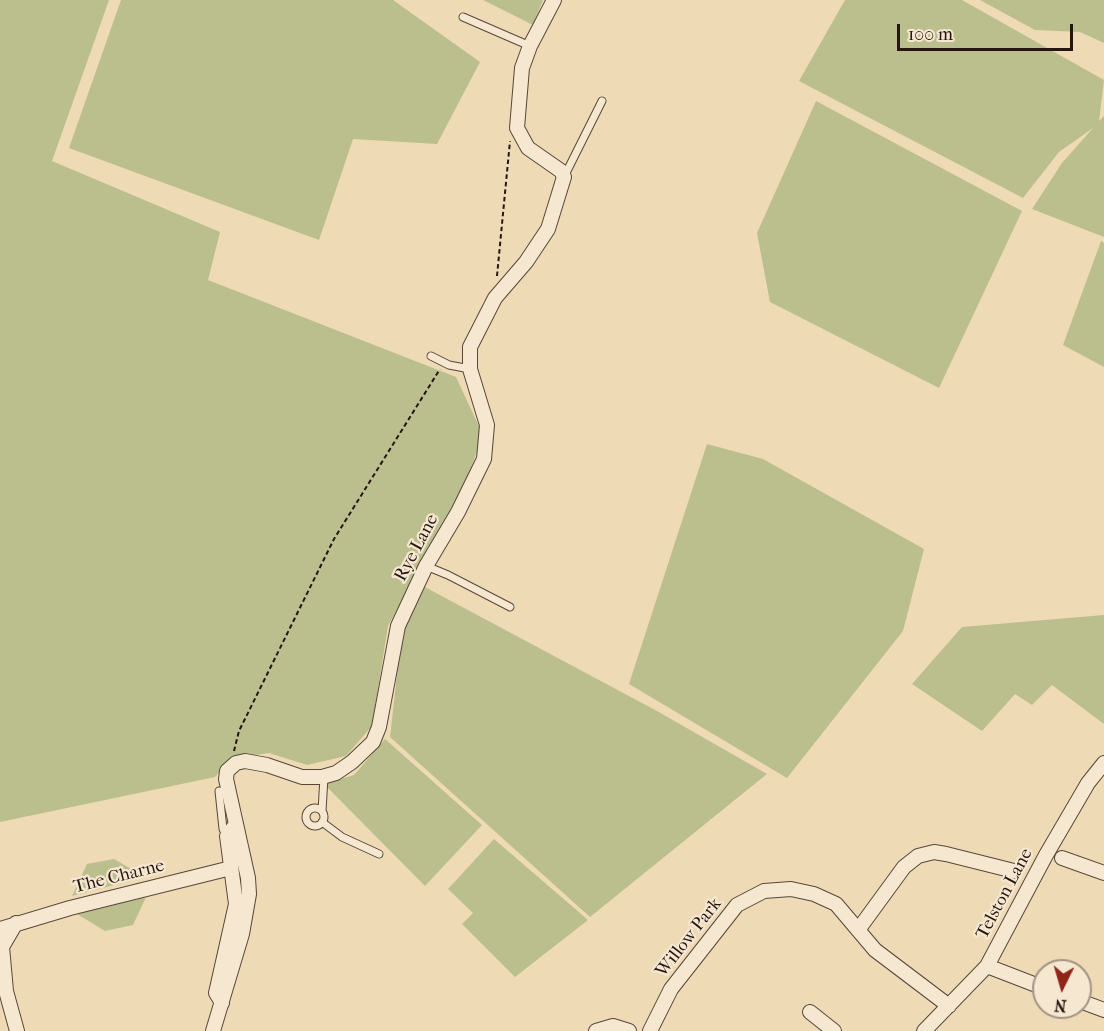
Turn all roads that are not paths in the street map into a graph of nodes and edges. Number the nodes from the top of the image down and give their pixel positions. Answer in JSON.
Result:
{"nodes":[{"id":1,"x":554,"y":0,"type":"edge"},
{"id":2,"x":463,"y":17,"type":"dead end"},
{"id":3,"x":530,"y":46,"type":"junction"},
{"id":4,"x":602,"y":101,"type":"dead end"},
{"id":5,"x":564,"y":177,"type":"junction"},
{"id":6,"x":431,"y":356,"type":"dead end"},
{"id":7,"x":470,"y":369,"type":"junction"},
{"id":8,"x":426,"y":566,"type":"junction"},
{"id":9,"x":510,"y":607,"type":"dead end"},
{"id":10,"x":1104,"y":764,"type":"edge"},
{"id":11,"x":324,"y":777,"type":"junction"},
{"id":12,"x":219,"y":791,"type":"dead end"},
{"id":13,"x":322,"y":812,"type":"junction"},
{"id":14,"x":322,"y":822,"type":"junction"},
{"id":15,"x":236,"y":824,"type":"junction"},
{"id":16,"x":227,"y":836,"type":"junction"},
{"id":17,"x":379,"y":854,"type":"dead end"},
{"id":18,"x":1062,"y":858,"type":"dead end"},
{"id":19,"x":231,"y":868,"type":"junction"},
{"id":20,"x":1014,"y":871,"type":"dead end"},
{"id":21,"x":1104,"y":873,"type":"edge"},
{"id":22,"x":16,"y":923,"type":"junction"},
{"id":23,"x":0,"y":929,"type":"edge"},
{"id":24,"x":858,"y":930,"type":"junction"},
{"id":25,"x":987,"y":966,"type":"junction"},
{"id":26,"x":1032,"y":983,"type":"edge"},
{"id":27,"x":222,"y":1004,"type":"junction"},
{"id":28,"x":949,"y":1006,"type":"junction"},
{"id":29,"x":810,"y":1012,"type":"dead end"},
{"id":30,"x":17,"y":1031,"type":"edge"},
{"id":31,"x":213,"y":1031,"type":"edge"},
{"id":32,"x":596,"y":1031,"type":"edge"},
{"id":33,"x":629,"y":1031,"type":"edge"},
{"id":34,"x":650,"y":1031,"type":"edge"},
{"id":35,"x":834,"y":1031,"type":"edge"},
{"id":36,"x":924,"y":1031,"type":"edge"}],
"edges":[{"from":1,"to":3,"type":"street"},
{"from":2,"to":3,"type":"lane"},
{"from":3,"to":5,"type":"street"},
{"from":4,"to":5,"type":"lane"},
{"from":5,"to":7,"type":"street","name":"Rye Lane"},
{"from":6,"to":7,"type":"lane"},
{"from":7,"to":8,"type":"street","name":"Rye Lane"},
{"from":8,"to":9,"type":"lane"},
{"from":8,"to":11,"type":"street","name":"Rye Lane"},
{"from":10,"to":25,"type":"street","name":"Telston Lane"},
{"from":11,"to":13,"type":"lane"},
{"from":11,"to":15,"type":"street"},
{"from":12,"to":16,"type":"lane"},
{"from":13,"to":14,"type":"lane"},
{"from":13,"to":14,"type":"lane"},
{"from":14,"to":17,"type":"lane"},
{"from":15,"to":16,"type":"street"},
{"from":15,"to":27,"type":"street"},
{"from":16,"to":19,"type":"street"},
{"from":18,"to":21,"type":"street"},
{"from":19,"to":22,"type":"street","name":"The Charne"},
{"from":19,"to":27,"type":"street"},
{"from":20,"to":24,"type":"street"},
{"from":22,"to":23,"type":"street","name":"The Charne"},
{"from":22,"to":30,"type":"street"},
{"from":24,"to":28,"type":"street","name":"Willow Park"},
{"from":24,"to":34,"type":"street","name":"Willow Park"},
{"from":25,"to":26,"type":"street"},
{"from":25,"to":28,"type":"street","name":"Telston Lane"},
{"from":27,"to":31,"type":"street"},
{"from":28,"to":36,"type":"street","name":"Telston Lane"},
{"from":29,"to":35,"type":"street"},
{"from":32,"to":33,"type":"street"}]}
